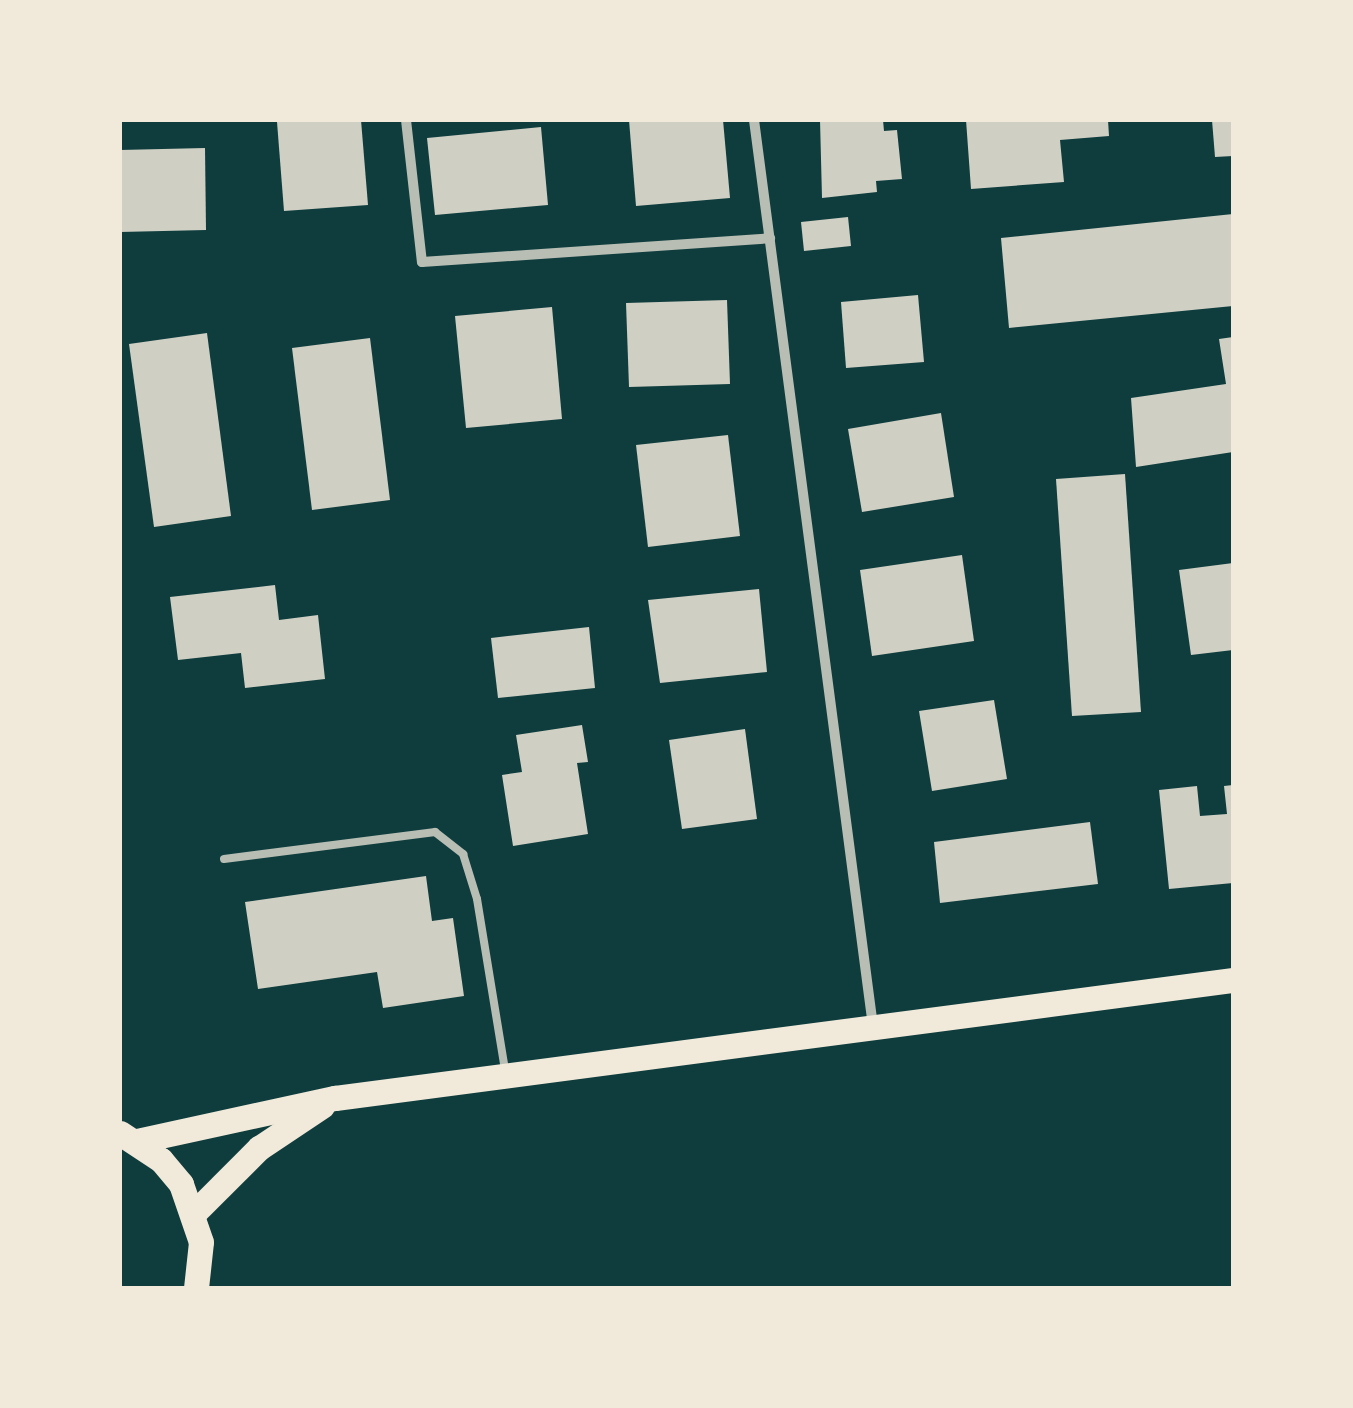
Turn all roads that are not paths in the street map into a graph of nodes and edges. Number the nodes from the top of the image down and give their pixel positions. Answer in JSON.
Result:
{"nodes":[{"id":1,"x":406,"y":120,"type":"edge"},
{"id":2,"x":754,"y":120,"type":"edge"},
{"id":3,"x":770,"y":238,"type":"junction"},
{"id":4,"x":224,"y":859,"type":"dead end"},
{"id":5,"x":1233,"y":980,"type":"edge"},
{"id":6,"x":873,"y":1026,"type":"junction"},
{"id":7,"x":506,"y":1075,"type":"junction"},
{"id":8,"x":335,"y":1098,"type":"junction"},
{"id":9,"x":128,"y":1137,"type":"edge"},
{"id":10,"x":195,"y":1212,"type":"junction"},
{"id":11,"x":196,"y":1288,"type":"edge"}],
"edges":[{"from":1,"to":3,"type":"street"},
{"from":2,"to":3,"type":"street"},
{"from":3,"to":6,"type":"street"},
{"from":4,"to":7,"type":"lane"},
{"from":5,"to":6,"type":"main road"},
{"from":6,"to":7,"type":"main road"},
{"from":7,"to":8,"type":"main road"},
{"from":8,"to":9,"type":"main road"},
{"from":8,"to":10,"type":"main road"},
{"from":9,"to":10,"type":"main road"},
{"from":10,"to":11,"type":"main road"}]}
